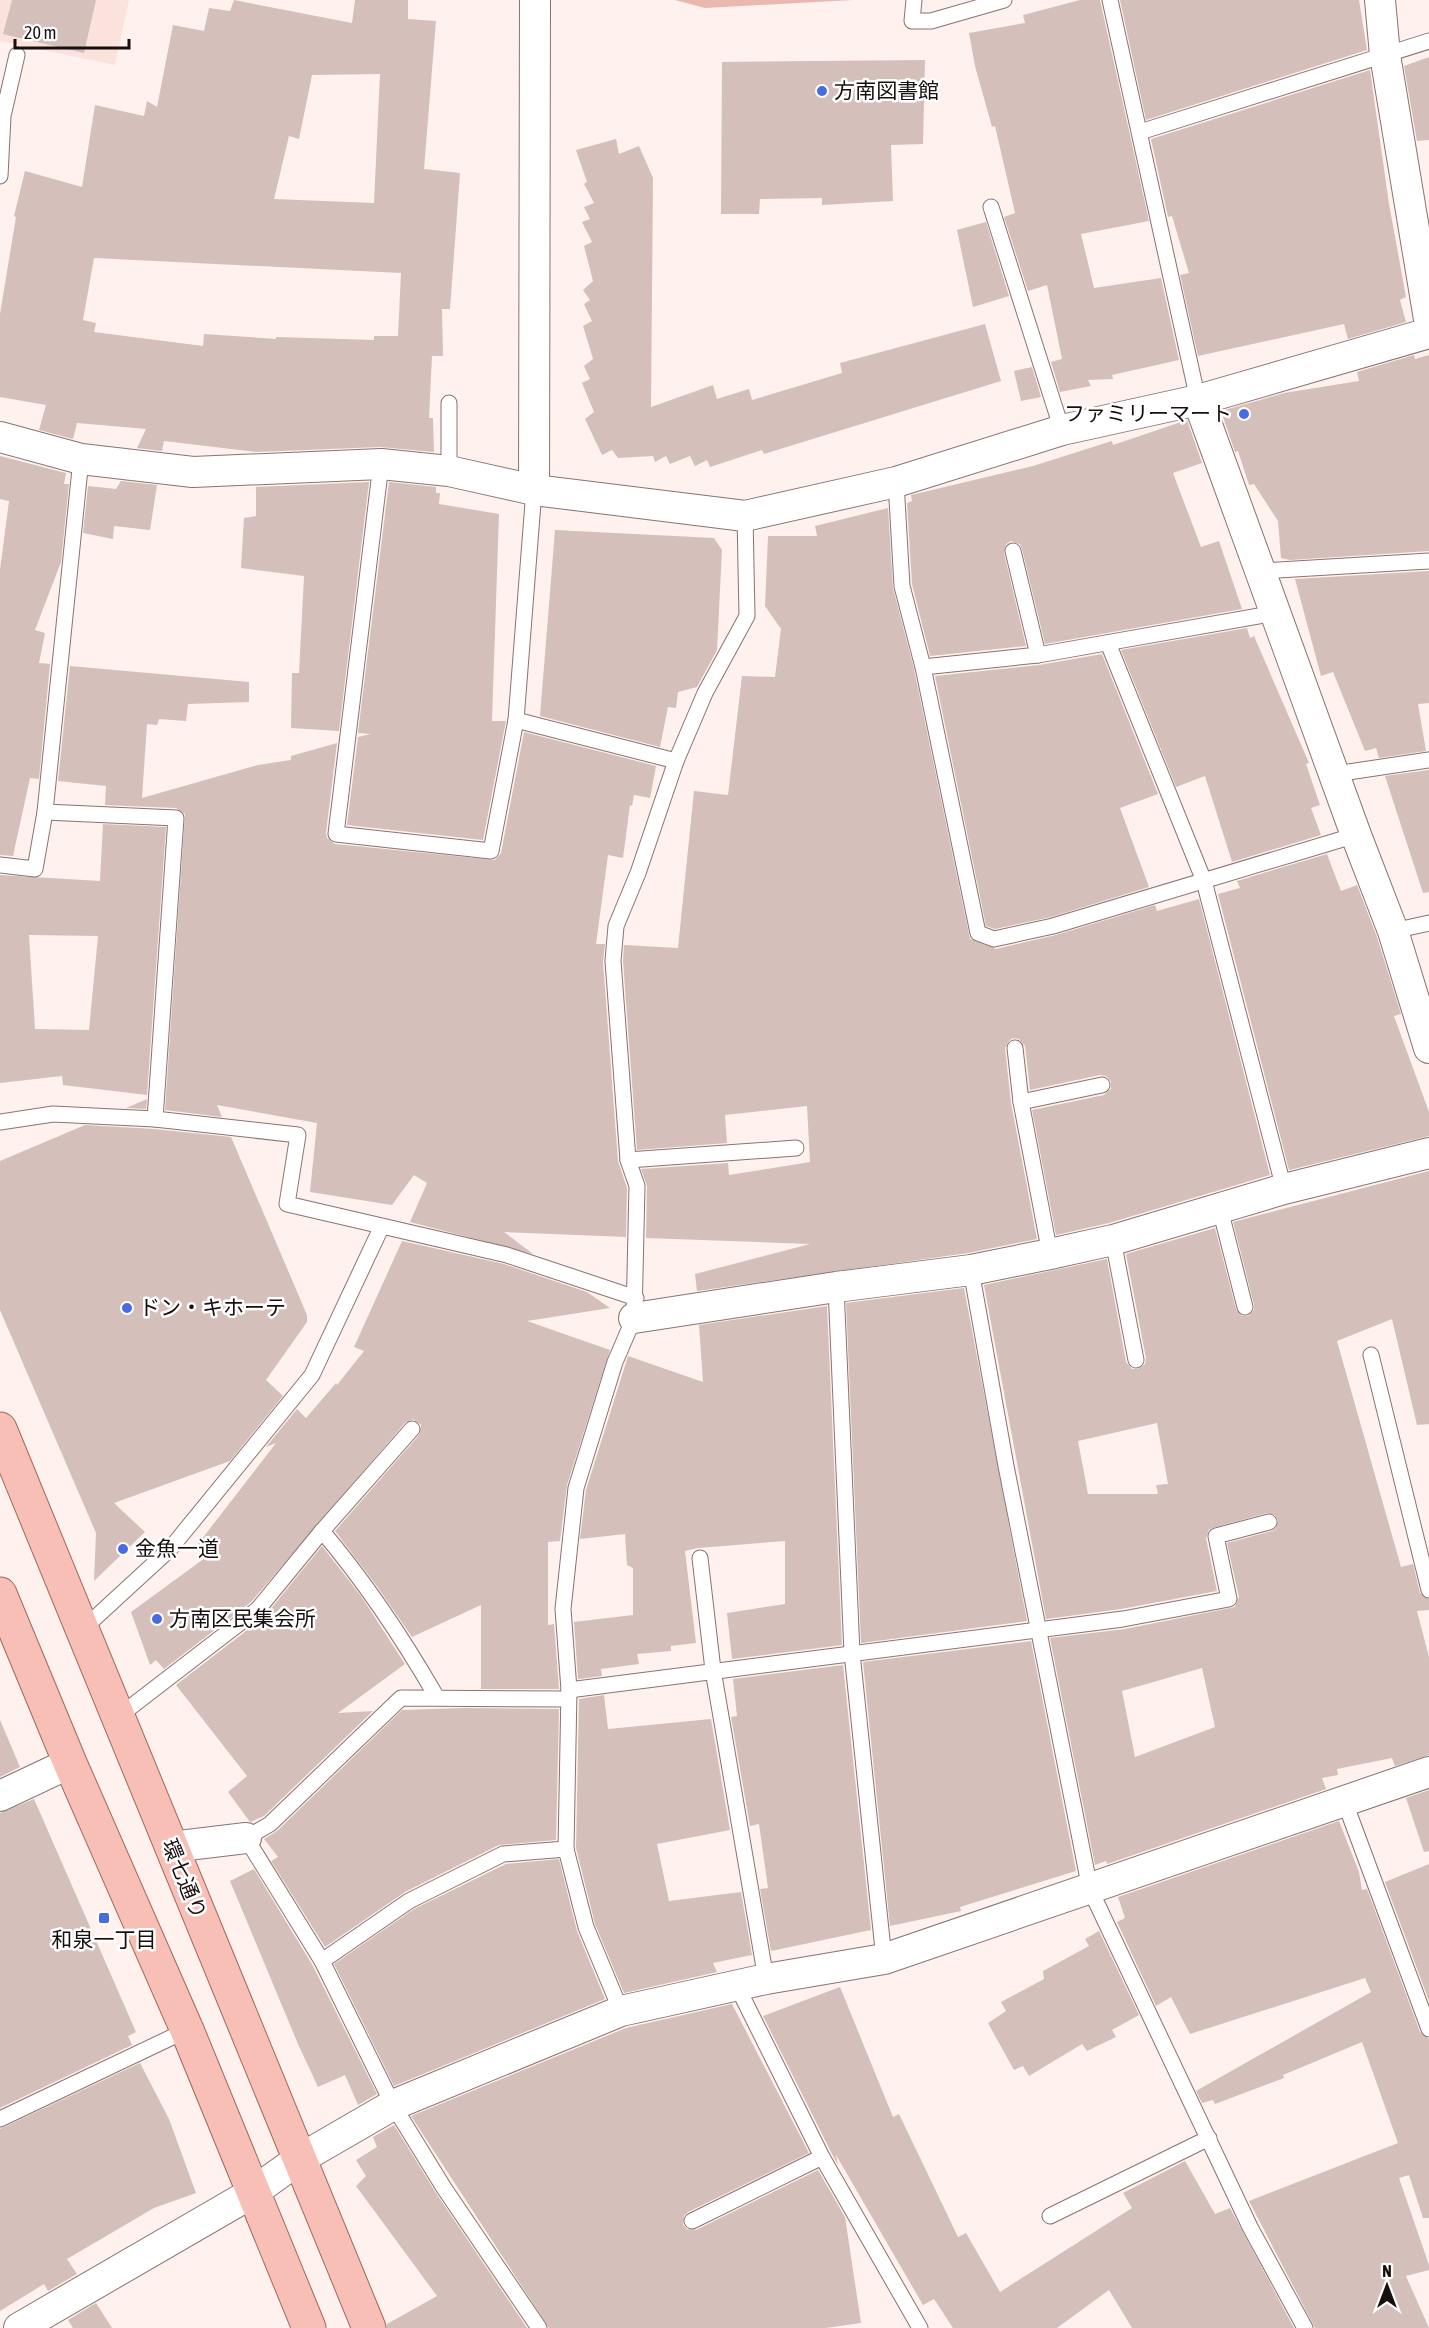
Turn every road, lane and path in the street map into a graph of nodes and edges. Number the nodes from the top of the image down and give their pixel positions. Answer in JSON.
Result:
{"nodes":[{"id":1,"x":535,"y":0,"type":"edge"},
{"id":2,"x":914,"y":0,"type":"edge"},
{"id":3,"x":1004,"y":0,"type":"edge"},
{"id":4,"x":1110,"y":0,"type":"edge"},
{"id":5,"x":1380,"y":0,"type":"edge"},
{"id":6,"x":1429,"y":41,"type":"edge"},
{"id":7,"x":17,"y":55,"type":"dead end"},
{"id":8,"x":1385,"y":55,"type":"junction"},
{"id":9,"x":1140,"y":132,"type":"junction"},
{"id":10,"x":0,"y":176,"type":"edge"},
{"id":11,"x":991,"y":207,"type":"dead end"},
{"id":12,"x":1429,"y":319,"type":"edge"},
{"id":13,"x":1429,"y":333,"type":"edge"},
{"id":14,"x":1198,"y":400,"type":"junction"},
{"id":15,"x":449,"y":403,"type":"dead end"},
{"id":16,"x":1062,"y":430,"type":"junction"},
{"id":17,"x":0,"y":437,"type":"edge"},
{"id":18,"x":81,"y":459,"type":"junction"},
{"id":19,"x":381,"y":464,"type":"junction"},
{"id":20,"x":449,"y":471,"type":"junction"},
{"id":21,"x":896,"y":482,"type":"junction"},
{"id":22,"x":534,"y":490,"type":"junction"},
{"id":23,"x":745,"y":516,"type":"junction"},
{"id":24,"x":1013,"y":551,"type":"dead end"},
{"id":25,"x":1429,"y":561,"type":"edge"},
{"id":26,"x":1262,"y":571,"type":"junction"},
{"id":27,"x":1276,"y":613,"type":"junction"},
{"id":28,"x":1108,"y":644,"type":"junction"},
{"id":29,"x":1038,"y":656,"type":"junction"},
{"id":30,"x":923,"y":667,"type":"junction"},
{"id":31,"x":516,"y":720,"type":"junction"},
{"id":32,"x":676,"y":760,"type":"junction"},
{"id":33,"x":1429,"y":760,"type":"edge"},
{"id":34,"x":1335,"y":774,"type":"junction"},
{"id":35,"x":45,"y":812,"type":"junction"},
{"id":36,"x":1356,"y":835,"type":"junction"},
{"id":37,"x":0,"y":865,"type":"edge"},
{"id":38,"x":1204,"y":881,"type":"junction"},
{"id":39,"x":1429,"y":923,"type":"edge"},
{"id":40,"x":1393,"y":931,"type":"junction"},
{"id":41,"x":1015,"y":1048,"type":"dead end"},
{"id":42,"x":1429,"y":1048,"type":"edge"},
{"id":43,"x":1102,"y":1085,"type":"dead end"},
{"id":44,"x":1021,"y":1102,"type":"junction"},
{"id":45,"x":155,"y":1119,"type":"junction"},
{"id":46,"x":0,"y":1122,"type":"edge"},
{"id":47,"x":796,"y":1148,"type":"dead end"},
{"id":48,"x":1429,"y":1153,"type":"edge"},
{"id":49,"x":628,"y":1160,"type":"junction"},
{"id":50,"x":1284,"y":1189,"type":"junction"},
{"id":51,"x":1220,"y":1209,"type":"junction"},
{"id":52,"x":381,"y":1228,"type":"junction"},
{"id":53,"x":1113,"y":1240,"type":"junction"},
{"id":54,"x":1050,"y":1254,"type":"junction"},
{"id":55,"x":971,"y":1270,"type":"junction"},
{"id":56,"x":836,"y":1287,"type":"junction"},
{"id":57,"x":1245,"y":1307,"type":"dead end"},
{"id":58,"x":635,"y":1308,"type":"junction"},
{"id":59,"x":1371,"y":1355,"type":"dead end"},
{"id":60,"x":1136,"y":1360,"type":"dead end"},
{"id":61,"x":0,"y":1429,"type":"edge"},
{"id":62,"x":412,"y":1429,"type":"dead end"},
{"id":63,"x":1269,"y":1522,"type":"dead end"},
{"id":64,"x":322,"y":1531,"type":"junction"},
{"id":65,"x":700,"y":1558,"type":"dead end"},
{"id":66,"x":1429,"y":1590,"type":"edge"},
{"id":67,"x":0,"y":1594,"type":"edge"},
{"id":68,"x":82,"y":1629,"type":"junction"},
{"id":69,"x":1039,"y":1629,"type":"junction"},
{"id":70,"x":852,"y":1653,"type":"junction"},
{"id":71,"x":713,"y":1670,"type":"junction"},
{"id":72,"x":568,"y":1695,"type":"junction"},
{"id":73,"x":436,"y":1696,"type":"junction"},
{"id":74,"x":118,"y":1716,"type":"junction"},
{"id":75,"x":70,"y":1764,"type":"junction"},
{"id":76,"x":1429,"y":1772,"type":"edge"},
{"id":77,"x":0,"y":1796,"type":"edge"},
{"id":78,"x":1344,"y":1800,"type":"junction"},
{"id":79,"x":246,"y":1838,"type":"junction"},
{"id":80,"x":171,"y":1847,"type":"junction"},
{"id":81,"x":566,"y":1849,"type":"junction"},
{"id":82,"x":1090,"y":1889,"type":"junction"},
{"id":83,"x":884,"y":1959,"type":"junction"},
{"id":84,"x":322,"y":1960,"type":"junction"},
{"id":85,"x":766,"y":1979,"type":"junction"},
{"id":86,"x":736,"y":1986,"type":"junction"},
{"id":87,"x":621,"y":2011,"type":"junction"},
{"id":88,"x":1429,"y":2029,"type":"edge"},
{"id":89,"x":187,"y":2030,"type":"junction"},
{"id":90,"x":393,"y":2105,"type":"junction"},
{"id":91,"x":0,"y":2119,"type":"edge"},
{"id":92,"x":1209,"y":2138,"type":"junction"},
{"id":93,"x":822,"y":2157,"type":"junction"},
{"id":94,"x":298,"y":2160,"type":"junction"},
{"id":95,"x":252,"y":2193,"type":"junction"},
{"id":96,"x":1050,"y":2216,"type":"dead end"},
{"id":97,"x":692,"y":2221,"type":"dead end"},
{"id":98,"x":19,"y":2328,"type":"edge"},
{"id":99,"x":309,"y":2328,"type":"edge"},
{"id":100,"x":369,"y":2328,"type":"edge"},
{"id":101,"x":539,"y":2328,"type":"edge"},
{"id":102,"x":920,"y":2328,"type":"edge"},
{"id":103,"x":1305,"y":2328,"type":"edge"}],
"edges":[{"from":1,"to":22,"type":"street"},
{"from":2,"to":3,"type":"lane"},
{"from":4,"to":9,"type":"lane"},
{"from":5,"to":8,"type":"street"},
{"from":6,"to":8,"type":"lane"},
{"from":7,"to":10,"type":"lane"},
{"from":8,"to":9,"type":"lane"},
{"from":8,"to":12,"type":"street"},
{"from":9,"to":14,"type":"lane"},
{"from":11,"to":16,"type":"lane"},
{"from":13,"to":14,"type":"street"},
{"from":14,"to":16,"type":"street"},
{"from":14,"to":26,"type":"street"},
{"from":15,"to":20,"type":"lane"},
{"from":16,"to":21,"type":"street"},
{"from":17,"to":18,"type":"street"},
{"from":18,"to":19,"type":"street"},
{"from":18,"to":35,"type":"lane"},
{"from":19,"to":20,"type":"street"},
{"from":19,"to":31,"type":"lane"},
{"from":20,"to":22,"type":"street"},
{"from":21,"to":23,"type":"street"},
{"from":21,"to":30,"type":"lane"},
{"from":22,"to":23,"type":"street"},
{"from":22,"to":31,"type":"lane"},
{"from":23,"to":32,"type":"lane"},
{"from":24,"to":29,"type":"lane"},
{"from":25,"to":26,"type":"lane"},
{"from":26,"to":27,"type":"street"},
{"from":27,"to":28,"type":"lane"},
{"from":27,"to":34,"type":"street"},
{"from":28,"to":29,"type":"lane"},
{"from":28,"to":38,"type":"lane"},
{"from":29,"to":30,"type":"lane"},
{"from":30,"to":38,"type":"lane"},
{"from":31,"to":32,"type":"lane"},
{"from":32,"to":49,"type":"lane"},
{"from":33,"to":34,"type":"lane"},
{"from":34,"to":36,"type":"street"},
{"from":35,"to":37,"type":"lane"},
{"from":35,"to":45,"type":"lane"},
{"from":36,"to":38,"type":"lane"},
{"from":36,"to":40,"type":"street"},
{"from":38,"to":50,"type":"lane"},
{"from":39,"to":40,"type":"lane"},
{"from":40,"to":42,"type":"street"},
{"from":41,"to":44,"type":"lane"},
{"from":43,"to":44,"type":"lane"},
{"from":44,"to":54,"type":"lane"},
{"from":45,"to":46,"type":"lane"},
{"from":45,"to":52,"type":"lane"},
{"from":47,"to":49,"type":"lane"},
{"from":48,"to":50,"type":"street"},
{"from":49,"to":58,"type":"lane"},
{"from":50,"to":51,"type":"street"},
{"from":51,"to":53,"type":"street"},
{"from":51,"to":57,"type":"lane"},
{"from":52,"to":58,"type":"lane"},
{"from":52,"to":68,"type":"lane"},
{"from":53,"to":54,"type":"street"},
{"from":53,"to":60,"type":"lane"},
{"from":54,"to":55,"type":"street"},
{"from":55,"to":56,"type":"street"},
{"from":55,"to":69,"type":"lane"},
{"from":56,"to":58,"type":"street"},
{"from":56,"to":70,"type":"lane"},
{"from":58,"to":72,"type":"lane"},
{"from":59,"to":66,"type":"lane"},
{"from":61,"to":68,"type":"main road","name":"環七通り"},
{"from":62,"to":64,"type":"lane"},
{"from":63,"to":69,"type":"lane"},
{"from":64,"to":73,"type":"lane"},
{"from":64,"to":74,"type":"lane"},
{"from":65,"to":71,"type":"lane"},
{"from":67,"to":75,"type":"main road"},
{"from":68,"to":74,"type":"main road","name":"環七通り"},
{"from":69,"to":70,"type":"lane"},
{"from":69,"to":82,"type":"lane"},
{"from":70,"to":71,"type":"lane"},
{"from":70,"to":83,"type":"lane"},
{"from":71,"to":72,"type":"lane"},
{"from":71,"to":85,"type":"lane"},
{"from":72,"to":73,"type":"lane"},
{"from":72,"to":81,"type":"lane"},
{"from":73,"to":79,"type":"lane"},
{"from":74,"to":80,"type":"main road","name":"環七通り"},
{"from":75,"to":77,"type":"street"},
{"from":75,"to":89,"type":"main road"},
{"from":76,"to":78,"type":"street"},
{"from":78,"to":82,"type":"street"},
{"from":78,"to":88,"type":"lane"},
{"from":79,"to":80,"type":"street"},
{"from":79,"to":84,"type":"lane"},
{"from":80,"to":94,"type":"main road","name":"環七通り"},
{"from":81,"to":84,"type":"lane"},
{"from":81,"to":87,"type":"lane"},
{"from":82,"to":83,"type":"street"},
{"from":82,"to":92,"type":"lane"},
{"from":83,"to":85,"type":"street"},
{"from":84,"to":90,"type":"lane"},
{"from":85,"to":86,"type":"street"},
{"from":86,"to":87,"type":"street"},
{"from":86,"to":93,"type":"lane"},
{"from":87,"to":90,"type":"street"},
{"from":89,"to":91,"type":"lane"},
{"from":89,"to":95,"type":"main road"},
{"from":90,"to":94,"type":"street"},
{"from":90,"to":101,"type":"lane"},
{"from":92,"to":96,"type":"lane"},
{"from":92,"to":103,"type":"lane"},
{"from":93,"to":97,"type":"lane"},
{"from":93,"to":102,"type":"lane"},
{"from":94,"to":95,"type":"street"},
{"from":94,"to":100,"type":"main road","name":"環七通り"},
{"from":95,"to":98,"type":"street"},
{"from":95,"to":99,"type":"main road"}]}
